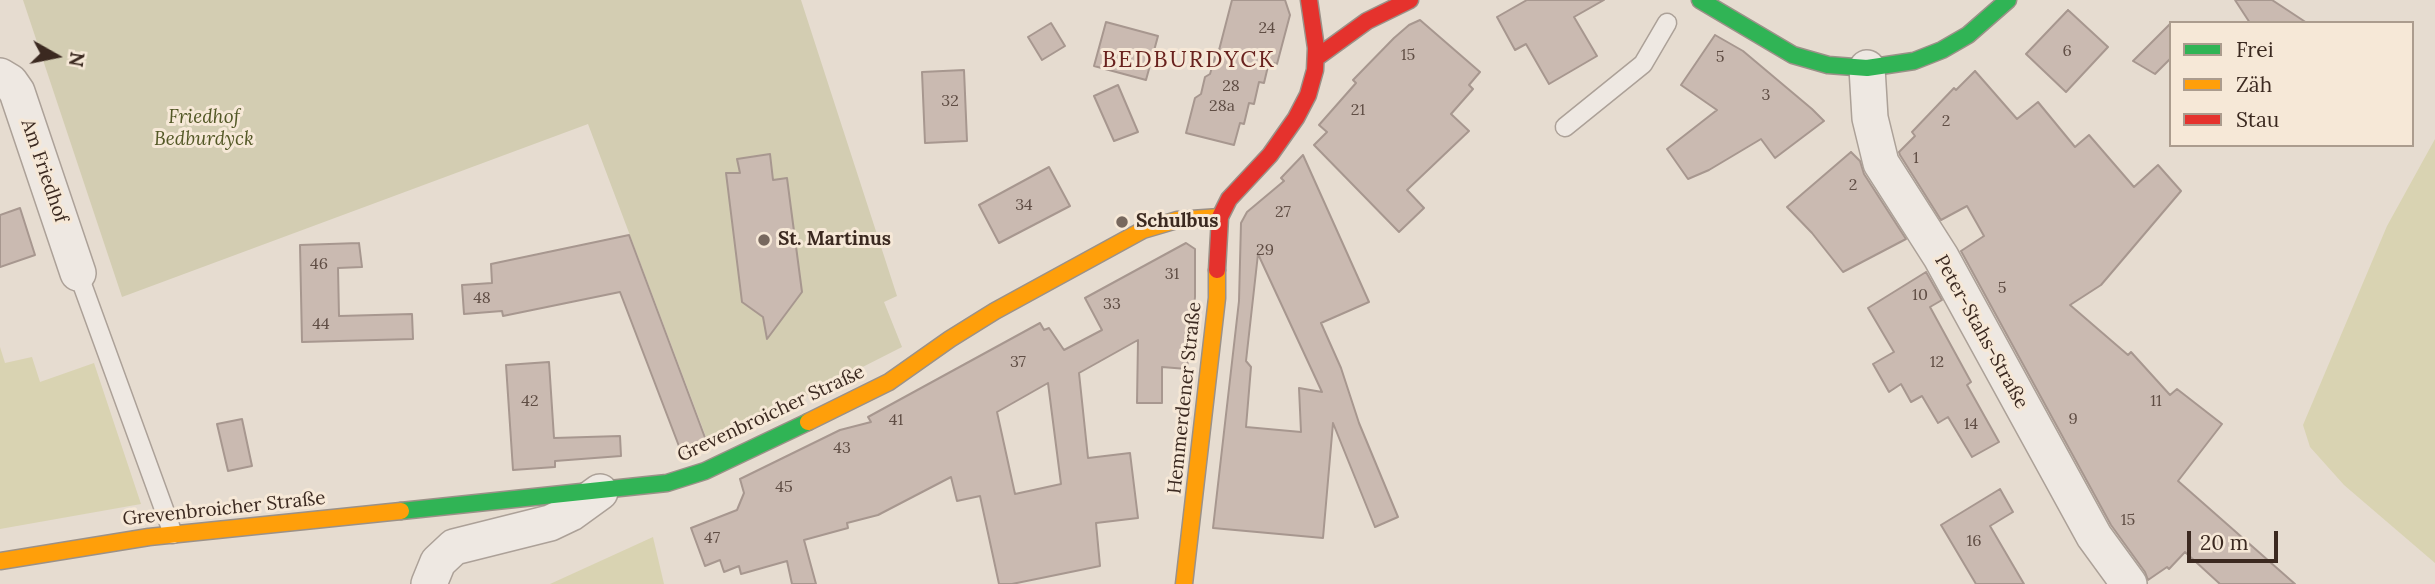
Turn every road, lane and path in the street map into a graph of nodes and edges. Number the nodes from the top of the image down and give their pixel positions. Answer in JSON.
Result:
{"nodes":[{"id":1,"x":1309,"y":0,"type":"edge"},
{"id":2,"x":1410,"y":0,"type":"edge"},
{"id":3,"x":1700,"y":0,"type":"edge"},
{"id":4,"x":2008,"y":0,"type":"edge"},
{"id":5,"x":1667,"y":23,"type":"dead end"},
{"id":6,"x":1316,"y":58,"type":"junction"},
{"id":7,"x":1867,"y":68,"type":"junction"},
{"id":8,"x":0,"y":76,"type":"edge"},
{"id":9,"x":1565,"y":127,"type":"dead end"},
{"id":10,"x":1220,"y":217,"type":"junction"},
{"id":11,"x":80,"y":289,"type":"joint"},
{"id":12,"x":600,"y":492,"type":"junction"},
{"id":13,"x":173,"y":534,"type":"junction"},
{"id":14,"x":0,"y":561,"type":"edge"},
{"id":15,"x":429,"y":584,"type":"edge"},
{"id":16,"x":1184,"y":584,"type":"edge"},
{"id":17,"x":2129,"y":584,"type":"edge"}],
"edges":[{"from":1,"to":6,"type":"street"},
{"from":2,"to":6,"type":"street"},
{"from":3,"to":7,"type":"street"},
{"from":4,"to":7,"type":"street"},
{"from":5,"to":9,"type":"lane"},
{"from":6,"to":10,"type":"street"},
{"from":7,"to":17,"type":"street","name":"Peter-Stahs-Straße"},
{"from":8,"to":11,"type":"street","name":"Am Friedhof"},
{"from":10,"to":12,"type":"street","name":"Grevenbroicher Straße"},
{"from":10,"to":16,"type":"street","name":"Hemmerdener Straße"},
{"from":11,"to":13,"type":"lane"},
{"from":12,"to":13,"type":"street","name":"Grevenbroicher Straße"},
{"from":12,"to":15,"type":"street"},
{"from":13,"to":14,"type":"street","name":"Grevenbroicher Straße"}]}
